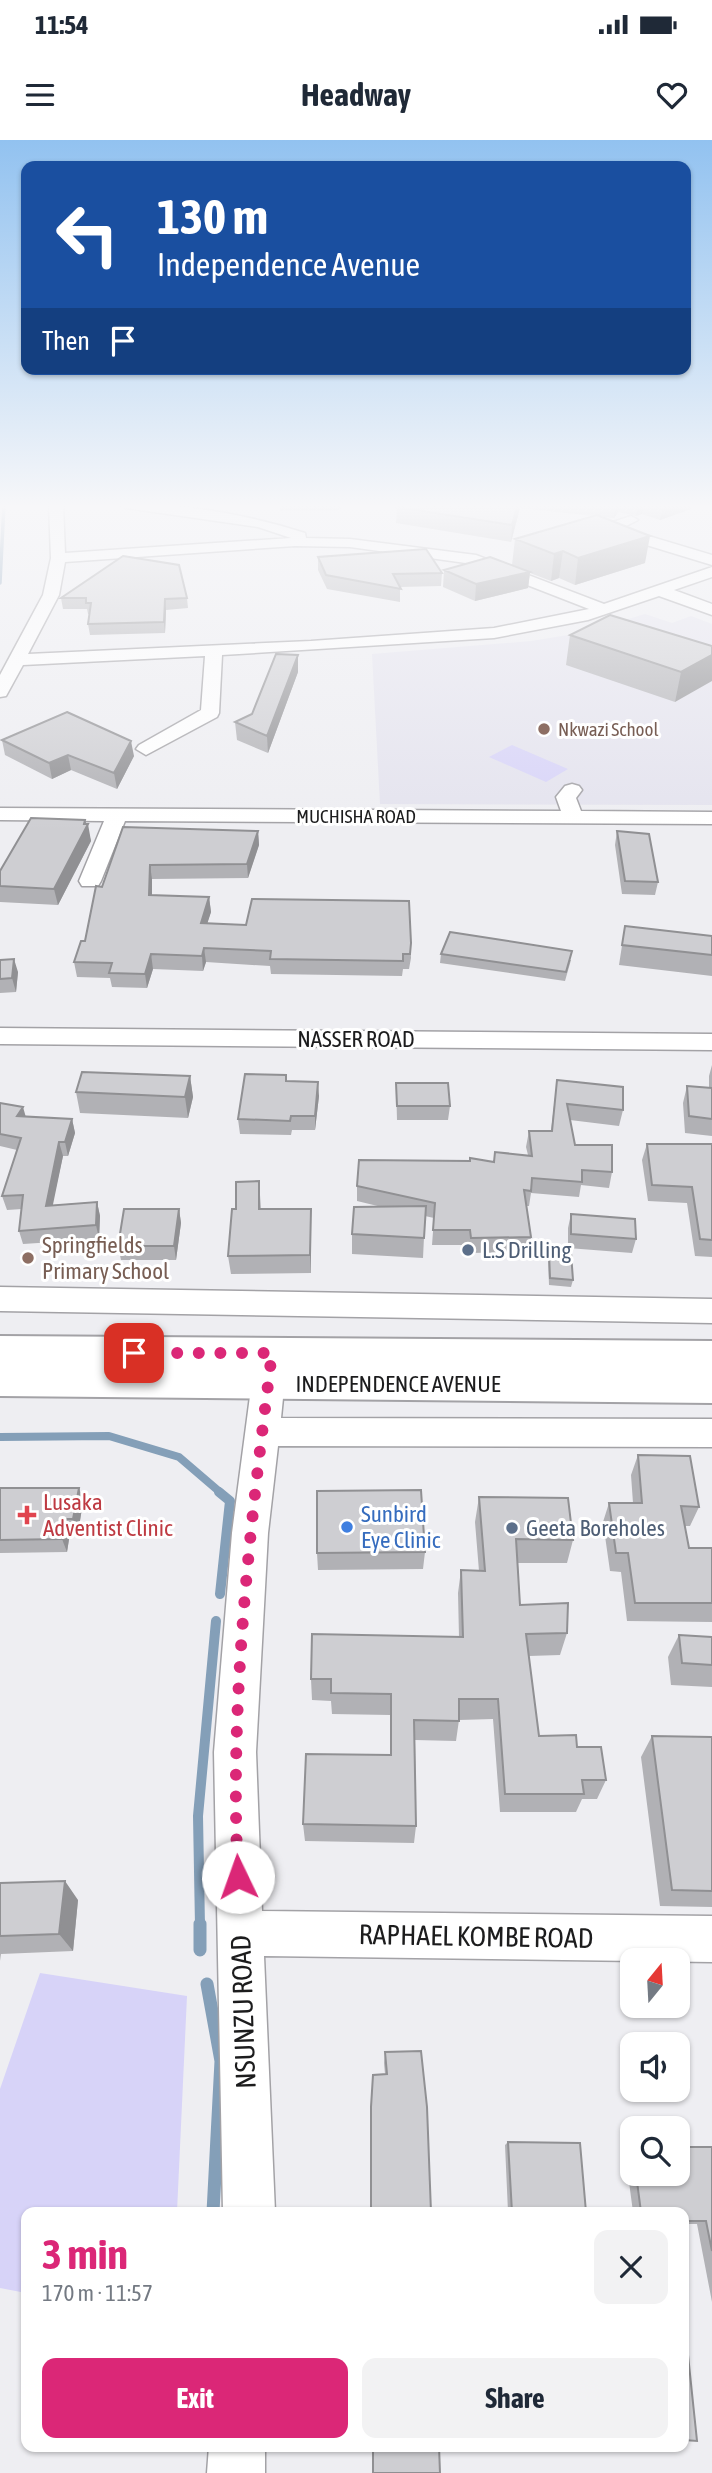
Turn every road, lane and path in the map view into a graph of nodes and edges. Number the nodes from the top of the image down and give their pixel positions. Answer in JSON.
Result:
{"nodes":[{"id":1,"x":43,"y":613,"type":"edge"},
{"id":2,"x":594,"y":613,"type":"edge"},
{"id":3,"x":214,"y":651,"type":"junction"},
{"id":4,"x":16,"y":660,"type":"junction"},
{"id":5,"x":0,"y":692,"type":"edge"},
{"id":6,"x":146,"y":748,"type":"dead end"},
{"id":7,"x":572,"y":790,"type":"dead end"},
{"id":8,"x":0,"y":814,"type":"edge"},
{"id":9,"x":117,"y":814,"type":"junction"},
{"id":10,"x":572,"y":817,"type":"junction"},
{"id":11,"x":712,"y":818,"type":"edge"},
{"id":12,"x":90,"y":881,"type":"dead end"},
{"id":13,"x":0,"y":1037,"type":"edge"},
{"id":14,"x":712,"y":1042,"type":"edge"},
{"id":15,"x":0,"y":1299,"type":"edge"},
{"id":16,"x":712,"y":1311,"type":"edge"},
{"id":17,"x":0,"y":1352,"type":"edge"},
{"id":18,"x":712,"y":1357,"type":"edge"},
{"id":19,"x":270,"y":1368,"type":"junction"},
{"id":20,"x":0,"y":1380,"type":"edge"},
{"id":21,"x":712,"y":1387,"type":"edge"},
{"id":22,"x":262,"y":1432,"type":"junction"},
{"id":23,"x":712,"y":1433,"type":"edge"},
{"id":24,"x":241,"y":1933,"type":"junction"},
{"id":25,"x":712,"y":1939,"type":"edge"},
{"id":26,"x":249,"y":2207,"type":"edge"},
{"id":27,"x":237,"y":2452,"type":"edge"},
{"id":28,"x":236,"y":2473,"type":"edge"}],
"edges":[{"from":1,"to":4,"type":"street"},
{"from":2,"to":3,"type":"street"},
{"from":3,"to":4,"type":"street"},
{"from":3,"to":6,"type":"street"},
{"from":4,"to":5,"type":"street"},
{"from":7,"to":10,"type":"street"},
{"from":8,"to":9,"type":"street","name":"MUCHISHA ROAD"},
{"from":9,"to":10,"type":"street","name":"MUCHISHA ROAD"},
{"from":9,"to":12,"type":"street"},
{"from":10,"to":11,"type":"street","name":"MUCHISHA ROAD"},
{"from":13,"to":14,"type":"street","name":"NASSER ROAD"},
{"from":15,"to":16,"type":"street"},
{"from":17,"to":19,"type":"main road","name":"INDEPENDENCE AVENUE"},
{"from":18,"to":19,"type":"main road","name":"INDEPENDENCE AVENUE"},
{"from":19,"to":20,"type":"main road","name":"INDEPENDENCE AVENUE"},
{"from":19,"to":21,"type":"main road","name":"INDEPENDENCE AVENUE"},
{"from":19,"to":22,"type":"street","name":"NSUNZU ROAD"},
{"from":22,"to":23,"type":"street"},
{"from":22,"to":24,"type":"street","name":"NSUNZU ROAD"},
{"from":24,"to":25,"type":"street","name":"RAPHAEL KOMBE ROAD"},
{"from":24,"to":26,"type":"street","name":"NSUNZU ROAD"},
{"from":27,"to":28,"type":"street"}]}
